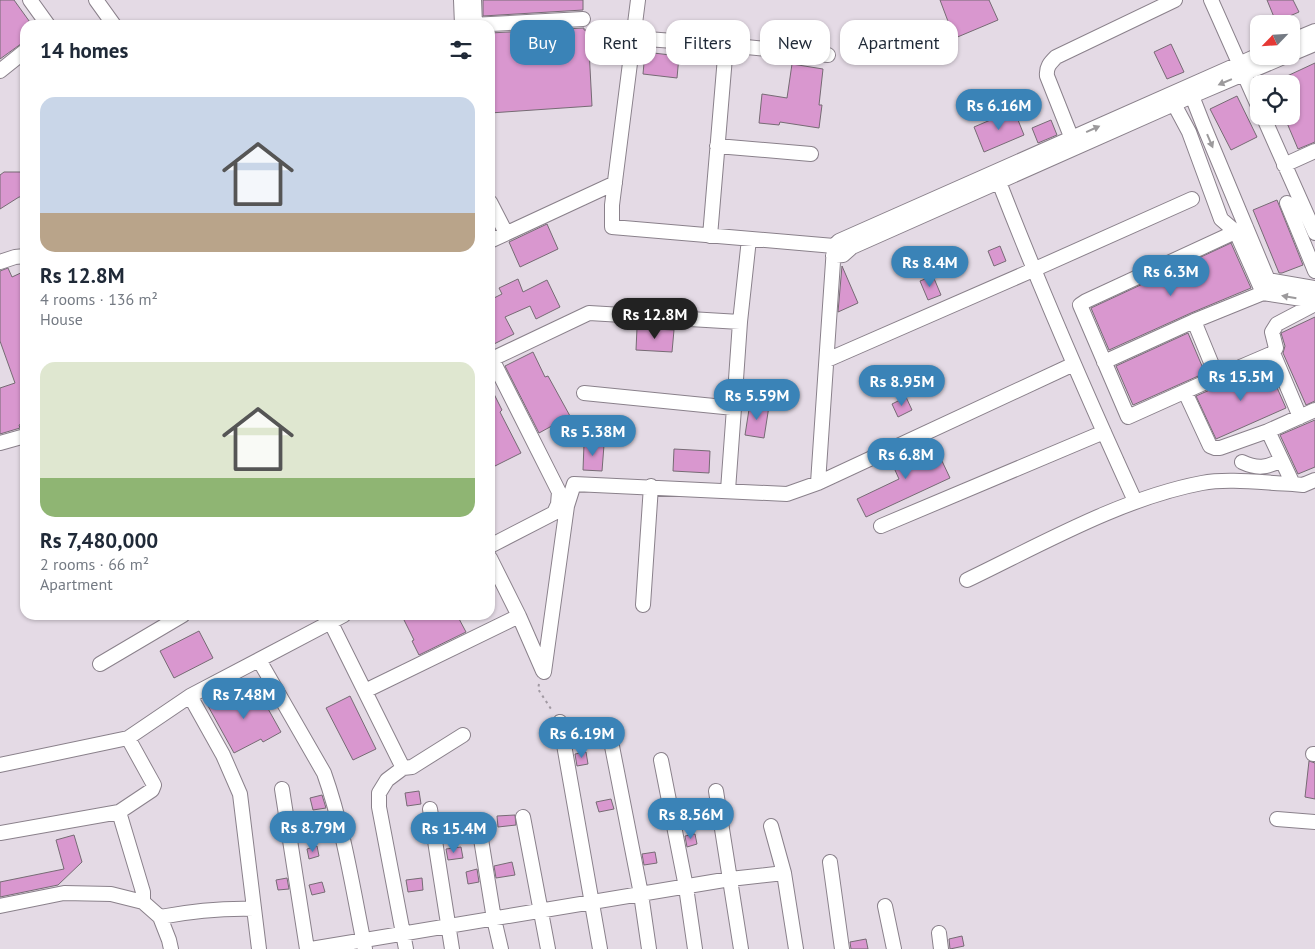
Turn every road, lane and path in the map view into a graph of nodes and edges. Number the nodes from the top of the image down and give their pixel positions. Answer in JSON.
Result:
{"nodes":[{"id":1,"x":30,"y":0,"type":"edge"},
{"id":2,"x":96,"y":0,"type":"edge"},
{"id":3,"x":460,"y":0,"type":"edge"},
{"id":4,"x":474,"y":0,"type":"edge"},
{"id":5,"x":638,"y":0,"type":"edge"},
{"id":6,"x":1175,"y":0,"type":"edge"},
{"id":7,"x":1211,"y":0,"type":"edge"},
{"id":8,"x":582,"y":18,"type":"dead end"},
{"id":9,"x":44,"y":20,"type":"edge"},
{"id":10,"x":110,"y":20,"type":"edge"},
{"id":11,"x":462,"y":20,"type":"edge"},
{"id":12,"x":476,"y":20,"type":"edge"},
{"id":13,"x":636,"y":20,"type":"edge"},
{"id":14,"x":495,"y":24,"type":"edge"},
{"id":15,"x":1315,"y":31,"type":"edge"},
{"id":16,"x":1300,"y":37,"type":"edge"},
{"id":17,"x":1315,"y":44,"type":"edge"},
{"id":18,"x":1300,"y":50,"type":"edge"},
{"id":19,"x":20,"y":55,"type":"edge"},
{"id":20,"x":1250,"y":62,"type":"edge"},
{"id":21,"x":630,"y":65,"type":"edge"},
{"id":22,"x":724,"y":65,"type":"edge"},
{"id":23,"x":1255,"y":65,"type":"edge"},
{"id":24,"x":1241,"y":69,"type":"junction"},
{"id":25,"x":0,"y":71,"type":"edge"},
{"id":26,"x":1250,"y":88,"type":"edge"},
{"id":27,"x":1192,"y":96,"type":"junction"},
{"id":28,"x":1174,"y":104,"type":"junction"},
{"id":29,"x":1266,"y":125,"type":"edge"},
{"id":30,"x":1072,"y":139,"type":"junction"},
{"id":31,"x":717,"y":146,"type":"junction"},
{"id":32,"x":1315,"y":151,"type":"edge"},
{"id":33,"x":811,"y":154,"type":"dead end"},
{"id":34,"x":1284,"y":165,"type":"junction"},
{"id":35,"x":999,"y":182,"type":"junction"},
{"id":36,"x":615,"y":183,"type":"junction"},
{"id":37,"x":1192,"y":200,"type":"dead end"},
{"id":38,"x":1287,"y":203,"type":"dead end"},
{"id":39,"x":495,"y":211,"type":"edge"},
{"id":40,"x":1241,"y":230,"type":"junction"},
{"id":41,"x":506,"y":232,"type":"junction"},
{"id":42,"x":1315,"y":233,"type":"edge"},
{"id":43,"x":710,"y":236,"type":"junction"},
{"id":44,"x":495,"y":238,"type":"edge"},
{"id":45,"x":749,"y":239,"type":"junction"},
{"id":46,"x":850,"y":242,"type":"junction"},
{"id":47,"x":833,"y":251,"type":"junction"},
{"id":48,"x":20,"y":256,"type":"edge"},
{"id":49,"x":0,"y":262,"type":"edge"},
{"id":50,"x":1033,"y":270,"type":"junction"},
{"id":51,"x":1315,"y":271,"type":"edge"},
{"id":52,"x":1266,"y":286,"type":"junction"},
{"id":53,"x":1315,"y":288,"type":"edge"},
{"id":54,"x":1315,"y":303,"type":"edge"},
{"id":55,"x":1194,"y":321,"type":"junction"},
{"id":56,"x":740,"y":322,"type":"junction"},
{"id":57,"x":1273,"y":353,"type":"junction"},
{"id":58,"x":495,"y":355,"type":"edge"},
{"id":59,"x":827,"y":360,"type":"junction"},
{"id":60,"x":1104,"y":362,"type":"junction"},
{"id":61,"x":1074,"y":364,"type":"junction"},
{"id":62,"x":495,"y":365,"type":"edge"},
{"id":63,"x":1218,"y":377,"type":"junction"},
{"id":64,"x":1185,"y":392,"type":"junction"},
{"id":65,"x":584,"y":393,"type":"dead end"},
{"id":66,"x":734,"y":408,"type":"junction"},
{"id":67,"x":1315,"y":410,"type":"edge"},
{"id":68,"x":1300,"y":417,"type":"junction"},
{"id":69,"x":1268,"y":431,"type":"junction"},
{"id":70,"x":1104,"y":432,"type":"junction"},
{"id":71,"x":20,"y":437,"type":"edge"},
{"id":72,"x":1238,"y":442,"type":"junction"},
{"id":73,"x":0,"y":443,"type":"edge"},
{"id":74,"x":1274,"y":459,"type":"junction"},
{"id":75,"x":1242,"y":462,"type":"dead end"},
{"id":76,"x":1315,"y":480,"type":"edge"},
{"id":77,"x":818,"y":483,"type":"junction"},
{"id":78,"x":1293,"y":484,"type":"junction"},
{"id":79,"x":651,"y":486,"type":"junction"},
{"id":80,"x":728,"y":490,"type":"junction"},
{"id":81,"x":1135,"y":501,"type":"junction"},
{"id":82,"x":881,"y":526,"type":"dead end"},
{"id":83,"x":495,"y":543,"type":"edge"},
{"id":84,"x":495,"y":568,"type":"edge"},
{"id":85,"x":967,"y":580,"type":"dead end"},
{"id":86,"x":643,"y":605,"type":"dead end"},
{"id":87,"x":519,"y":616,"type":"junction"},
{"id":88,"x":175,"y":620,"type":"edge"},
{"id":89,"x":326,"y":620,"type":"edge"},
{"id":90,"x":329,"y":620,"type":"edge"},
{"id":91,"x":259,"y":660,"type":"junction"},
{"id":92,"x":100,"y":664,"type":"dead end"},
{"id":93,"x":544,"y":672,"type":"junction"},
{"id":94,"x":365,"y":691,"type":"junction"},
{"id":95,"x":190,"y":696,"type":"junction"},
{"id":96,"x":560,"y":722,"type":"joint"},
{"id":97,"x":609,"y":731,"type":"dead end"},
{"id":98,"x":463,"y":735,"type":"dead end"},
{"id":99,"x":128,"y":738,"type":"junction"},
{"id":100,"x":661,"y":760,"type":"dead end"},
{"id":101,"x":0,"y":766,"type":"edge"},
{"id":102,"x":403,"y":768,"type":"junction"},
{"id":103,"x":282,"y":789,"type":"dead end"},
{"id":104,"x":716,"y":791,"type":"dead end"},
{"id":105,"x":430,"y":810,"type":"dead end"},
{"id":106,"x":119,"y":812,"type":"junction"},
{"id":107,"x":523,"y":816,"type":"dead end"},
{"id":108,"x":1277,"y":820,"type":"dead end"},
{"id":109,"x":1315,"y":822,"type":"edge"},
{"id":110,"x":772,"y":826,"type":"dead end"},
{"id":111,"x":0,"y":833,"type":"edge"},
{"id":112,"x":480,"y":833,"type":"dead end"},
{"id":113,"x":830,"y":862,"type":"dead end"},
{"id":114,"x":784,"y":873,"type":"junction"},
{"id":115,"x":730,"y":879,"type":"junction"},
{"id":116,"x":686,"y":887,"type":"junction"},
{"id":117,"x":641,"y":894,"type":"junction"},
{"id":118,"x":143,"y":902,"type":"junction"},
{"id":119,"x":592,"y":903,"type":"junction"},
{"id":120,"x":0,"y":906,"type":"edge"},
{"id":121,"x":885,"y":906,"type":"dead end"},
{"id":122,"x":254,"y":908,"type":"junction"},
{"id":123,"x":540,"y":912,"type":"junction"},
{"id":124,"x":160,"y":917,"type":"junction"},
{"id":125,"x":494,"y":919,"type":"junction"},
{"id":126,"x":448,"y":927,"type":"junction"},
{"id":127,"x":938,"y":933,"type":"dead end"},
{"id":128,"x":403,"y":934,"type":"junction"},
{"id":129,"x":364,"y":945,"type":"edge"},
{"id":130,"x":171,"y":949,"type":"edge"},
{"id":131,"x":259,"y":949,"type":"edge"},
{"id":132,"x":309,"y":949,"type":"edge"},
{"id":133,"x":406,"y":949,"type":"edge"},
{"id":134,"x":452,"y":949,"type":"edge"},
{"id":135,"x":501,"y":949,"type":"edge"},
{"id":136,"x":548,"y":949,"type":"edge"},
{"id":137,"x":600,"y":949,"type":"edge"},
{"id":138,"x":649,"y":949,"type":"edge"},
{"id":139,"x":695,"y":949,"type":"edge"},
{"id":140,"x":741,"y":949,"type":"edge"},
{"id":141,"x":796,"y":949,"type":"edge"},
{"id":142,"x":842,"y":949,"type":"edge"},
{"id":143,"x":894,"y":949,"type":"edge"},
{"id":144,"x":941,"y":949,"type":"edge"}],
"edges":[{"from":1,"to":9,"type":"street"},
{"from":2,"to":10,"type":"street"},
{"from":3,"to":11,"type":"street"},
{"from":4,"to":12,"type":"street"},
{"from":5,"to":13,"type":"street"},
{"from":6,"to":30,"type":"street"},
{"from":7,"to":24,"type":"street"},
{"from":8,"to":14,"type":"street"},
{"from":15,"to":16,"type":"street"},
{"from":17,"to":18,"type":"street"},
{"from":19,"to":25,"type":"street"},
{"from":20,"to":24,"type":"street"},
{"from":21,"to":36,"type":"street"},
{"from":22,"to":31,"type":"street"},
{"from":23,"to":24,"type":"street"},
{"from":24,"to":26,"type":"street"},
{"from":24,"to":27,"type":"street","one_way":true},
{"from":30,"to":24,"type":"street","one_way":true},
{"from":27,"to":28,"type":"street"},
{"from":27,"to":40,"type":"street","one_way":true},
{"from":28,"to":35,"type":"street"},
{"from":28,"to":40,"type":"street"},
{"from":29,"to":34,"type":"street"},
{"from":30,"to":46,"type":"street"},
{"from":31,"to":33,"type":"street"},
{"from":31,"to":43,"type":"street"},
{"from":32,"to":34,"type":"street"},
{"from":34,"to":42,"type":"street"},
{"from":35,"to":46,"type":"street"},
{"from":35,"to":50,"type":"street"},
{"from":36,"to":41,"type":"street"},
{"from":36,"to":43,"type":"street"},
{"from":37,"to":50,"type":"street"},
{"from":38,"to":51,"type":"street"},
{"from":39,"to":41,"type":"street"},
{"from":40,"to":52,"type":"street"},
{"from":40,"to":60,"type":"street"},
{"from":41,"to":44,"type":"street"},
{"from":43,"to":45,"type":"street"},
{"from":45,"to":47,"type":"street"},
{"from":45,"to":56,"type":"street"},
{"from":46,"to":47,"type":"street"},
{"from":47,"to":59,"type":"street"},
{"from":48,"to":49,"type":"street"},
{"from":50,"to":59,"type":"street"},
{"from":50,"to":61,"type":"street"},
{"from":52,"to":53,"type":"street"},
{"from":54,"to":52,"type":"street","one_way":true},
{"from":52,"to":55,"type":"street"},
{"from":54,"to":57,"type":"street"},
{"from":55,"to":60,"type":"street"},
{"from":55,"to":63,"type":"street"},
{"from":56,"to":58,"type":"street"},
{"from":56,"to":66,"type":"street"},
{"from":57,"to":63,"type":"street"},
{"from":57,"to":68,"type":"street"},
{"from":59,"to":77,"type":"street"},
{"from":60,"to":64,"type":"street"},
{"from":61,"to":70,"type":"street"},
{"from":61,"to":77,"type":"street"},
{"from":62,"to":83,"type":"street"},
{"from":63,"to":64,"type":"street"},
{"from":64,"to":72,"type":"street"},
{"from":65,"to":66,"type":"street"},
{"from":66,"to":80,"type":"street"},
{"from":67,"to":68,"type":"street"},
{"from":68,"to":69,"type":"street"},
{"from":69,"to":72,"type":"street"},
{"from":69,"to":74,"type":"street"},
{"from":70,"to":81,"type":"street"},
{"from":70,"to":82,"type":"street"},
{"from":71,"to":73,"type":"street"},
{"from":72,"to":74,"type":"street"},
{"from":74,"to":75,"type":"street"},
{"from":74,"to":78,"type":"street"},
{"from":76,"to":78,"type":"street"},
{"from":77,"to":80,"type":"street"},
{"from":78,"to":81,"type":"street"},
{"from":79,"to":80,"type":"street"},
{"from":79,"to":86,"type":"street"},
{"from":79,"to":93,"type":"street"},
{"from":81,"to":85,"type":"street"},
{"from":84,"to":87,"type":"street"},
{"from":87,"to":93,"type":"street"},
{"from":87,"to":94,"type":"street"},
{"from":88,"to":92,"type":"street"},
{"from":89,"to":91,"type":"street"},
{"from":90,"to":94,"type":"street"},
{"from":91,"to":95,"type":"street"},
{"from":91,"to":129,"type":"street"},
{"from":93,"to":96,"type":"path"},
{"from":94,"to":102,"type":"street"},
{"from":95,"to":99,"type":"street"},
{"from":95,"to":122,"type":"street"},
{"from":96,"to":119,"type":"street"},
{"from":97,"to":117,"type":"street"},
{"from":98,"to":102,"type":"street"},
{"from":99,"to":101,"type":"street"},
{"from":99,"to":106,"type":"street"},
{"from":100,"to":116,"type":"street"},
{"from":102,"to":128,"type":"street"},
{"from":103,"to":132,"type":"street"},
{"from":104,"to":115,"type":"street"},
{"from":105,"to":126,"type":"street"},
{"from":106,"to":111,"type":"street"},
{"from":106,"to":118,"type":"street"},
{"from":107,"to":123,"type":"street"},
{"from":108,"to":109,"type":"street"},
{"from":110,"to":114,"type":"street"},
{"from":112,"to":125,"type":"street"},
{"from":113,"to":142,"type":"street"},
{"from":114,"to":115,"type":"street"},
{"from":114,"to":141,"type":"street"},
{"from":115,"to":116,"type":"street"},
{"from":115,"to":140,"type":"street"},
{"from":116,"to":117,"type":"street"},
{"from":116,"to":139,"type":"street"},
{"from":117,"to":119,"type":"street"},
{"from":117,"to":138,"type":"street"},
{"from":118,"to":120,"type":"street"},
{"from":118,"to":124,"type":"street"},
{"from":119,"to":123,"type":"street"},
{"from":119,"to":137,"type":"street"},
{"from":121,"to":143,"type":"street"},
{"from":122,"to":124,"type":"street"},
{"from":122,"to":131,"type":"street"},
{"from":123,"to":125,"type":"street"},
{"from":123,"to":136,"type":"street"},
{"from":124,"to":130,"type":"street"},
{"from":125,"to":126,"type":"street"},
{"from":125,"to":135,"type":"street"},
{"from":126,"to":128,"type":"street"},
{"from":126,"to":134,"type":"street"},
{"from":127,"to":144,"type":"street"},
{"from":128,"to":129,"type":"street"},
{"from":128,"to":133,"type":"street"},
{"from":129,"to":132,"type":"street"}]}
